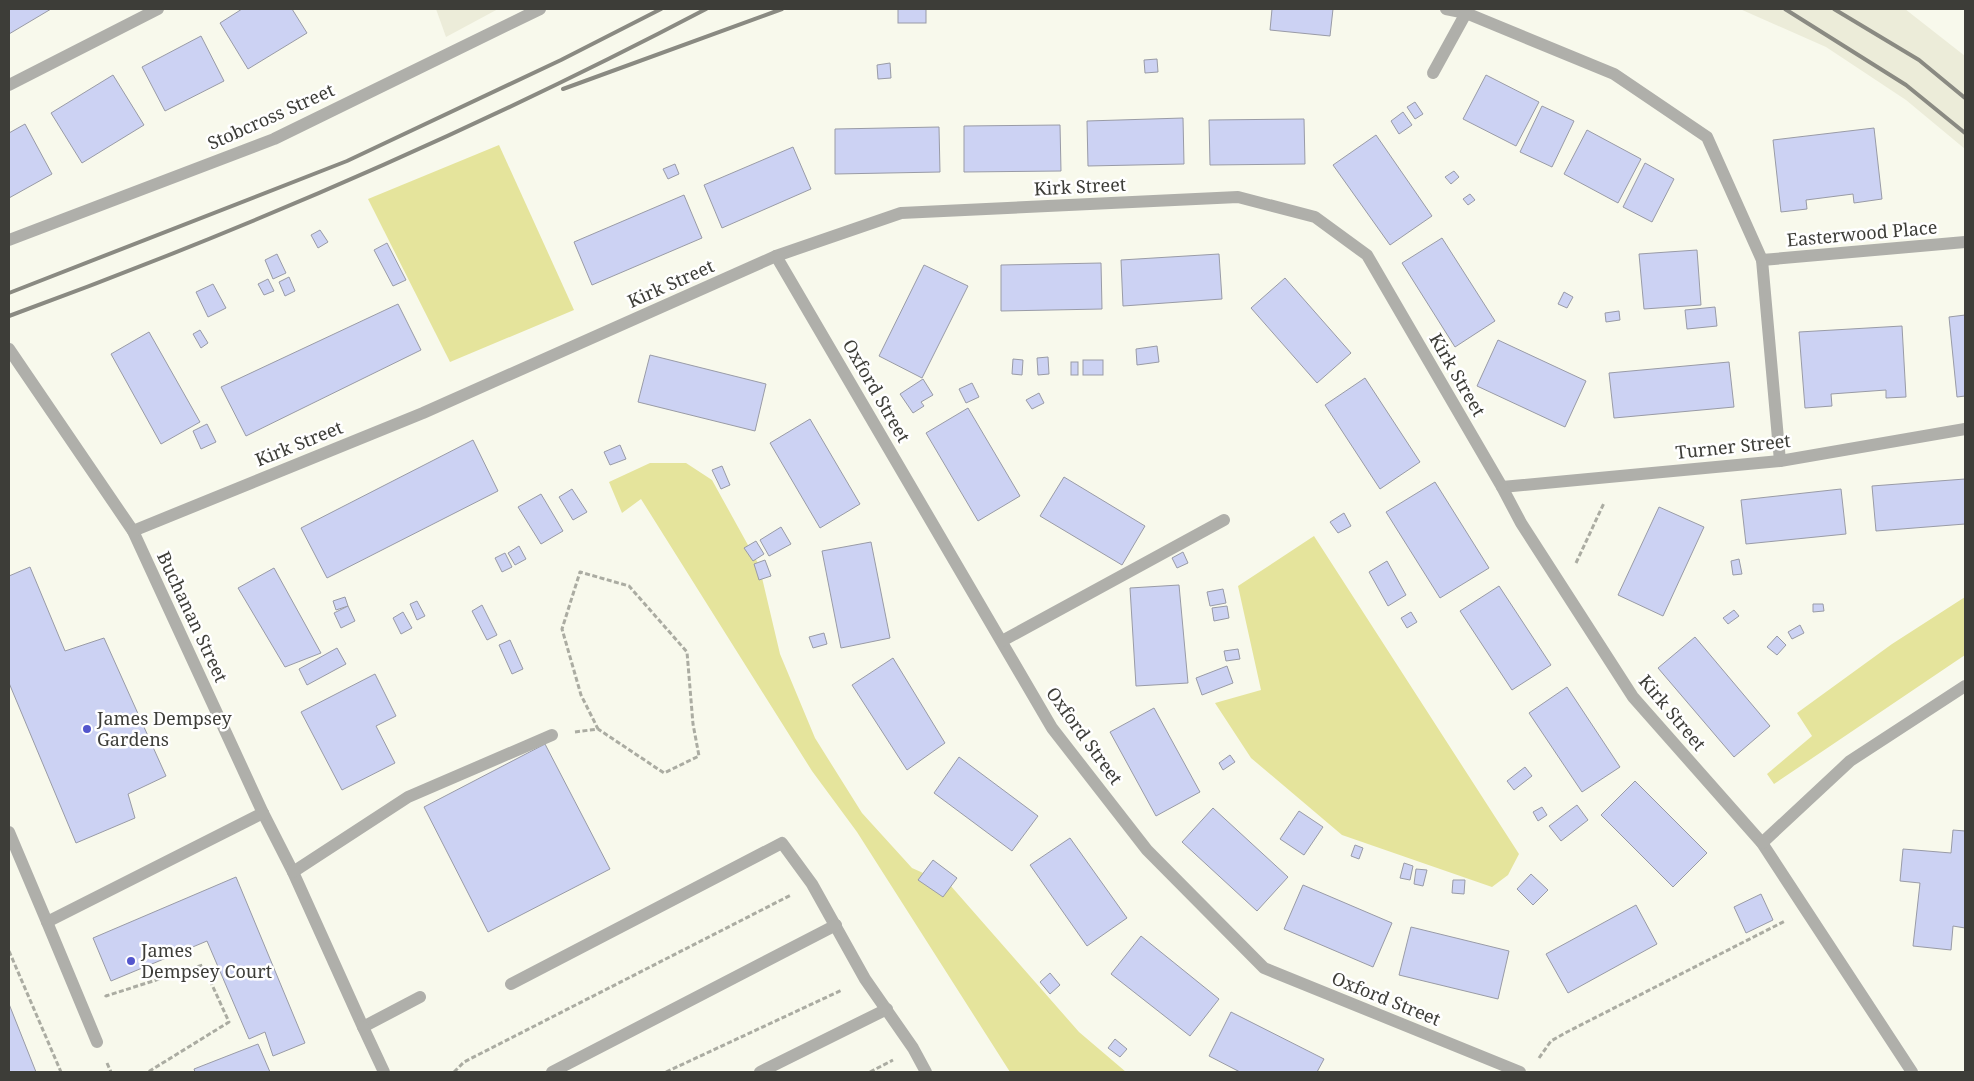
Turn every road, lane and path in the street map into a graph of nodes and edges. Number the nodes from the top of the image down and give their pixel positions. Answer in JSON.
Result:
{"nodes":[{"id":1,"x":158,"y":9,"type":"edge"},
{"id":2,"x":540,"y":9,"type":"edge"},
{"id":3,"x":1446,"y":9,"type":"edge"},
{"id":4,"x":1466,"y":13,"type":"junction"},
{"id":5,"x":1433,"y":73,"type":"dead end"},
{"id":6,"x":9,"y":85,"type":"edge"},
{"id":7,"x":9,"y":240,"type":"edge"},
{"id":8,"x":1965,"y":242,"type":"edge"},
{"id":9,"x":776,"y":256,"type":"junction"},
{"id":10,"x":1762,"y":260,"type":"junction"},
{"id":11,"x":9,"y":348,"type":"edge"},
{"id":12,"x":1965,"y":429,"type":"edge"},
{"id":13,"x":1780,"y":461,"type":"junction"},
{"id":14,"x":1616,"y":477,"type":"junction"},
{"id":15,"x":1502,"y":487,"type":"junction"},
{"id":16,"x":1224,"y":520,"type":"dead end"},
{"id":17,"x":133,"y":531,"type":"junction"},
{"id":18,"x":1571,"y":600,"type":"junction"},
{"id":19,"x":1002,"y":641,"type":"junction"},
{"id":20,"x":1965,"y":686,"type":"edge"},
{"id":21,"x":598,"y":729,"type":"junction"},
{"id":22,"x":552,"y":735,"type":"joint"},
{"id":23,"x":263,"y":813,"type":"junction"},
{"id":24,"x":9,"y":832,"type":"edge"},
{"id":25,"x":1762,"y":843,"type":"junction"},
{"id":26,"x":293,"y":872,"type":"junction"},
{"id":27,"x":812,"y":884,"type":"junction"},
{"id":28,"x":1806,"y":911,"type":"junction"},
{"id":29,"x":47,"y":922,"type":"junction"},
{"id":30,"x":836,"y":925,"type":"junction"},
{"id":31,"x":9,"y":951,"type":"edge"},
{"id":32,"x":866,"y":980,"type":"junction"},
{"id":33,"x":511,"y":984,"type":"dead end"},
{"id":34,"x":100,"y":988,"type":"dead end"},
{"id":35,"x":420,"y":997,"type":"dead end"},
{"id":36,"x":887,"y":1009,"type":"junction"},
{"id":37,"x":363,"y":1027,"type":"junction"},
{"id":38,"x":97,"y":1042,"type":"dead end"},
{"id":39,"x":1534,"y":1064,"type":"dead end"},
{"id":40,"x":62,"y":1072,"type":"edge"},
{"id":41,"x":148,"y":1072,"type":"edge"},
{"id":42,"x":384,"y":1072,"type":"edge"},
{"id":43,"x":454,"y":1072,"type":"edge"},
{"id":44,"x":552,"y":1072,"type":"edge"},
{"id":45,"x":666,"y":1072,"type":"edge"},
{"id":46,"x":760,"y":1072,"type":"edge"},
{"id":47,"x":926,"y":1072,"type":"edge"},
{"id":48,"x":1520,"y":1072,"type":"edge"},
{"id":49,"x":1912,"y":1072,"type":"edge"}],
"edges":[{"from":1,"to":6,"type":"street"},
{"from":2,"to":7,"type":"street","name":"Stobcross Street"},
{"from":3,"to":4,"type":"street"},
{"from":4,"to":5,"type":"street"},
{"from":4,"to":10,"type":"street"},
{"from":8,"to":10,"type":"street","name":"Easterwood Place"},
{"from":9,"to":15,"type":"street","name":"Kirk Street"},
{"from":9,"to":17,"type":"street","name":"Kirk Street"},
{"from":9,"to":19,"type":"street","name":"Oxford Street"},
{"from":10,"to":13,"type":"street"},
{"from":11,"to":17,"type":"street","name":"Buchanan Street"},
{"from":12,"to":13,"type":"street","name":"Turner Street"},
{"from":13,"to":14,"type":"street","name":"Turner Street"},
{"from":14,"to":15,"type":"street","name":"Turner Street"},
{"from":14,"to":18,"type":"path"},
{"from":15,"to":18,"type":"street","name":"Kirk Street"},
{"from":16,"to":19,"type":"street"},
{"from":17,"to":23,"type":"street","name":"Buchanan Street"},
{"from":18,"to":25,"type":"street","name":"Kirk Street"},
{"from":19,"to":48,"type":"street","name":"Oxford Street"},
{"from":20,"to":25,"type":"street"},
{"from":21,"to":21,"type":"path"},
{"from":21,"to":22,"type":"path"},
{"from":22,"to":26,"type":"street"},
{"from":23,"to":26,"type":"street","name":"Buchanan Street"},
{"from":23,"to":29,"type":"street"},
{"from":24,"to":29,"type":"street"},
{"from":25,"to":28,"type":"street","name":"Kirk Street"},
{"from":26,"to":37,"type":"street","name":"Buchanan Street"},
{"from":27,"to":30,"type":"street"},
{"from":27,"to":33,"type":"street"},
{"from":27,"to":43,"type":"path"},
{"from":28,"to":39,"type":"path"},
{"from":28,"to":49,"type":"street","name":"Kirk Street"},
{"from":29,"to":38,"type":"street"},
{"from":30,"to":32,"type":"street"},
{"from":30,"to":44,"type":"street"},
{"from":31,"to":40,"type":"path"},
{"from":32,"to":36,"type":"street"},
{"from":32,"to":45,"type":"path"},
{"from":34,"to":41,"type":"path"},
{"from":35,"to":37,"type":"street"},
{"from":36,"to":46,"type":"street"},
{"from":36,"to":47,"type":"street"},
{"from":37,"to":42,"type":"street","name":"Buchanan Street"}]}
